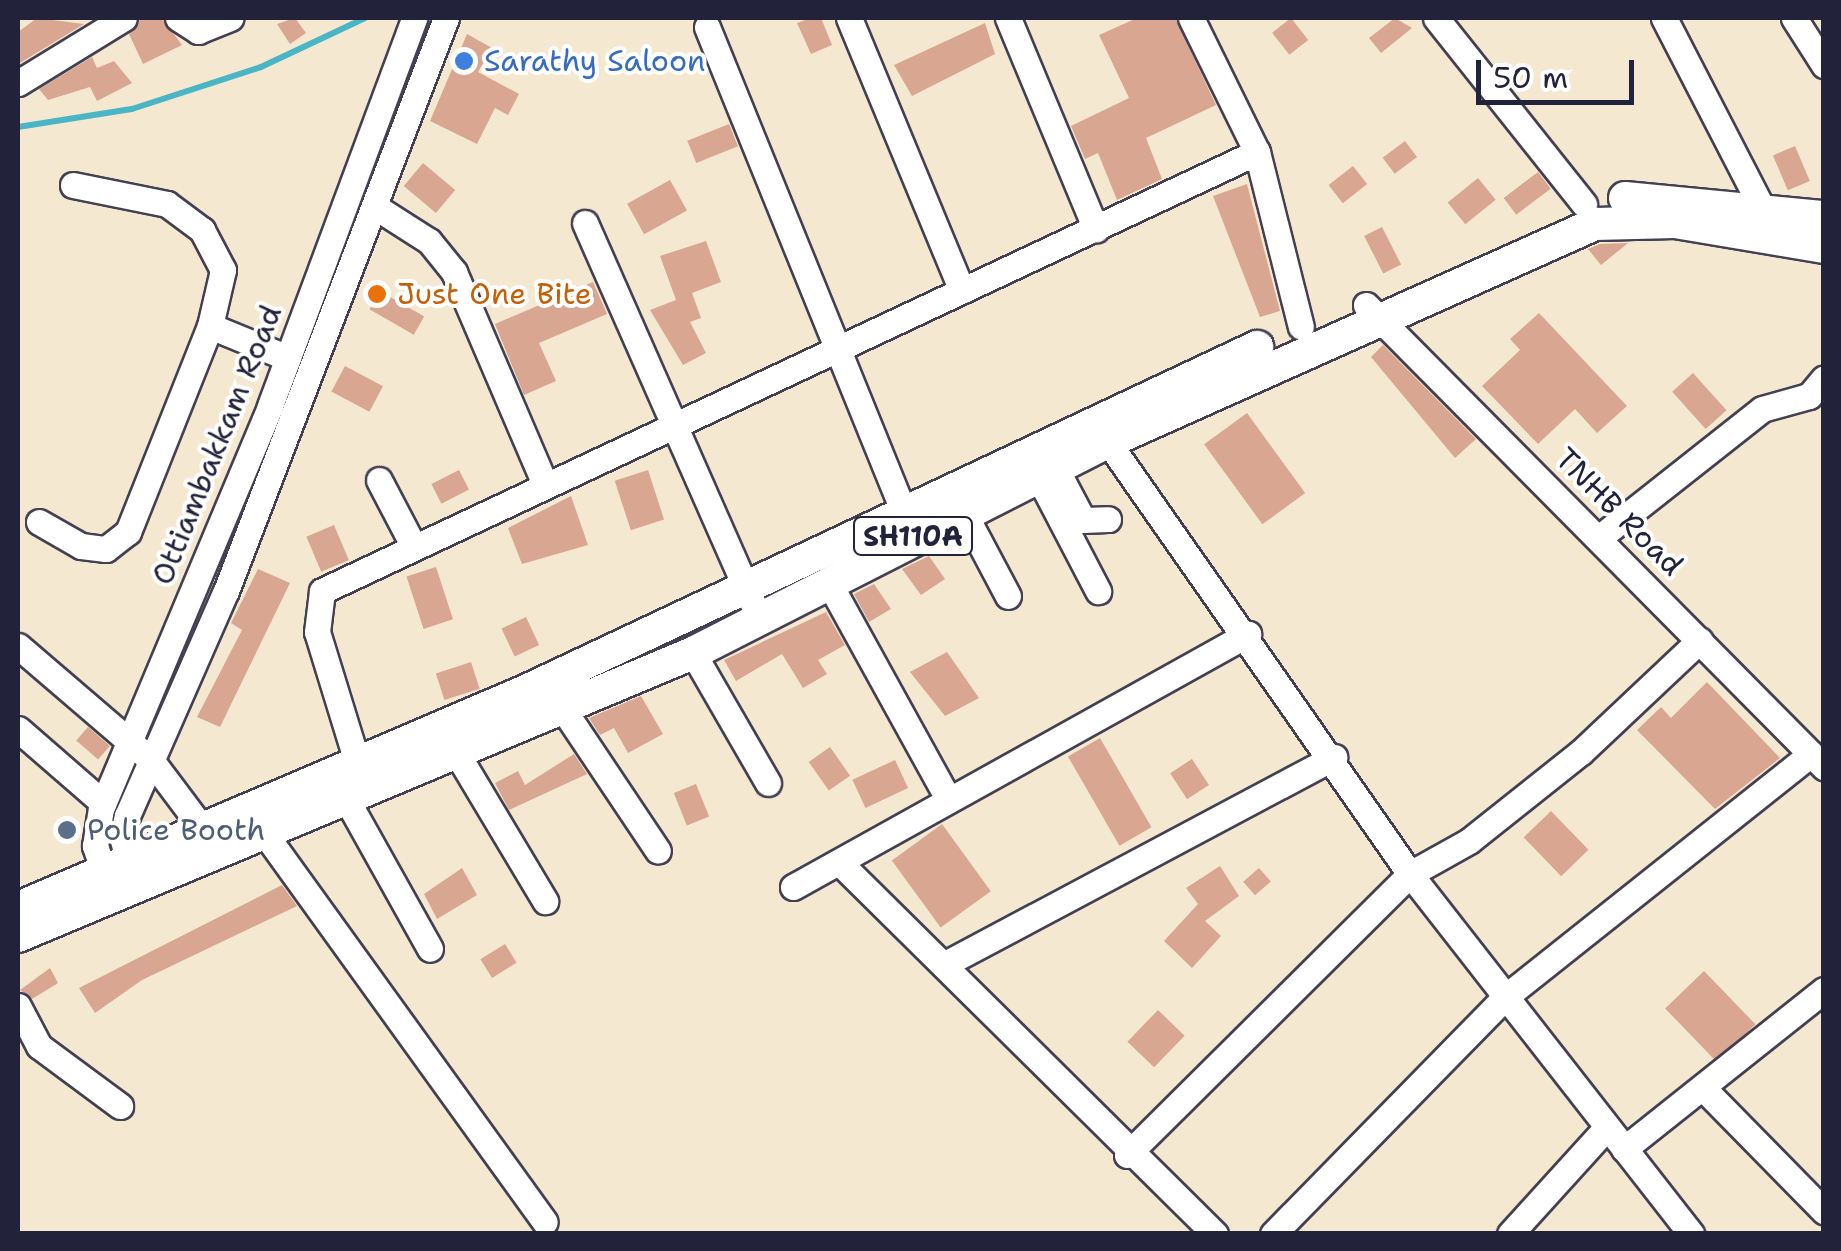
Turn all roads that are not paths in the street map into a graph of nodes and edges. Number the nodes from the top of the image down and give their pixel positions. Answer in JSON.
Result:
{"nodes":[{"id":1,"x":124,"y":18,"type":"edge"},
{"id":2,"x":178,"y":18,"type":"edge"},
{"id":3,"x":231,"y":18,"type":"edge"},
{"id":4,"x":414,"y":18,"type":"edge"},
{"id":5,"x":849,"y":18,"type":"edge"},
{"id":6,"x":1008,"y":18,"type":"edge"},
{"id":7,"x":1191,"y":18,"type":"edge"},
{"id":8,"x":1436,"y":18,"type":"edge"},
{"id":9,"x":1664,"y":18,"type":"edge"},
{"id":10,"x":1794,"y":18,"type":"edge"},
{"id":11,"x":442,"y":27,"type":"edge"},
{"id":12,"x":707,"y":27,"type":"dead end"},
{"id":13,"x":1824,"y":66,"type":"edge"},
{"id":14,"x":18,"y":83,"type":"edge"},
{"id":15,"x":1256,"y":152,"type":"junction"},
{"id":16,"x":73,"y":185,"type":"dead end"},
{"id":17,"x":1584,"y":204,"type":"junction"},
{"id":18,"x":374,"y":206,"type":"junction"},
{"id":19,"x":1763,"y":210,"type":"junction"},
{"id":20,"x":1824,"y":217,"type":"edge"},
{"id":21,"x":584,"y":223,"type":"dead end"},
{"id":22,"x":1096,"y":229,"type":"junction"},
{"id":23,"x":1824,"y":247,"type":"edge"},
{"id":24,"x":962,"y":291,"type":"junction"},
{"id":25,"x":1372,"y":310,"type":"junction"},
{"id":26,"x":210,"y":326,"type":"junction"},
{"id":27,"x":1301,"y":327,"type":"junction"},
{"id":28,"x":834,"y":352,"type":"junction"},
{"id":29,"x":288,"y":358,"type":"junction"},
{"id":30,"x":1819,"y":394,"type":"edge"},
{"id":31,"x":675,"y":425,"type":"junction"},
{"id":32,"x":1108,"y":442,"type":"junction"},
{"id":33,"x":1046,"y":472,"type":"junction"},
{"id":34,"x":379,"y":480,"type":"dead end"},
{"id":35,"x":545,"y":484,"type":"junction"},
{"id":36,"x":963,"y":511,"type":"junction"},
{"id":37,"x":905,"y":516,"type":"junction"},
{"id":38,"x":1108,"y":519,"type":"dead end"},
{"id":39,"x":39,"y":522,"type":"dead end"},
{"id":40,"x":1600,"y":537,"type":"junction"},
{"id":41,"x":412,"y":543,"type":"junction"},
{"id":42,"x":829,"y":583,"type":"junction"},
{"id":43,"x":1098,"y":591,"type":"dead end"},
{"id":44,"x":1008,"y":596,"type":"dead end"},
{"id":45,"x":752,"y":602,"type":"junction"},
{"id":46,"x":1248,"y":634,"type":"junction"},
{"id":47,"x":1700,"y":640,"type":"junction"},
{"id":48,"x":18,"y":646,"type":"edge"},
{"id":49,"x":693,"y":653,"type":"junction"},
{"id":50,"x":561,"y":706,"type":"junction"},
{"id":51,"x":18,"y":729,"type":"edge"},
{"id":52,"x":130,"y":742,"type":"junction"},
{"id":53,"x":456,"y":752,"type":"junction"},
{"id":54,"x":1334,"y":757,"type":"junction"},
{"id":55,"x":151,"y":760,"type":"junction"},
{"id":56,"x":1817,"y":761,"type":"edge"},
{"id":57,"x":358,"y":765,"type":"junction"},
{"id":58,"x":768,"y":783,"type":"dead end"},
{"id":59,"x":948,"y":799,"type":"junction"},
{"id":60,"x":348,"y":802,"type":"junction"},
{"id":61,"x":103,"y":803,"type":"junction"},
{"id":62,"x":202,"y":828,"type":"junction"},
{"id":63,"x":265,"y":834,"type":"junction"},
{"id":64,"x":658,"y":851,"type":"dead end"},
{"id":65,"x":838,"y":862,"type":"junction"},
{"id":66,"x":1410,"y":874,"type":"junction"},
{"id":67,"x":120,"y":877,"type":"junction"},
{"id":68,"x":793,"y":887,"type":"dead end"},
{"id":69,"x":545,"y":901,"type":"dead end"},
{"id":70,"x":19,"y":912,"type":"edge"},
{"id":71,"x":430,"y":949,"type":"dead end"},
{"id":72,"x":945,"y":964,"type":"junction"},
{"id":73,"x":1824,"y":990,"type":"edge"},
{"id":74,"x":1504,"y":998,"type":"junction"},
{"id":75,"x":18,"y":1006,"type":"edge"},
{"id":76,"x":1703,"y":1088,"type":"junction"},
{"id":77,"x":120,"y":1106,"type":"dead end"},
{"id":78,"x":1606,"y":1127,"type":"junction"},
{"id":79,"x":1624,"y":1149,"type":"junction"},
{"id":80,"x":1127,"y":1155,"type":"junction"},
{"id":81,"x":1824,"y":1211,"type":"edge"},
{"id":82,"x":546,"y":1222,"type":"dead end"},
{"id":83,"x":1215,"y":1234,"type":"edge"},
{"id":84,"x":1273,"y":1234,"type":"edge"},
{"id":85,"x":1510,"y":1234,"type":"edge"},
{"id":86,"x":1691,"y":1234,"type":"edge"}],
"edges":[{"from":1,"to":14,"type":"street"},
{"from":2,"to":3,"type":"street"},
{"from":4,"to":29,"type":"street","name":"Ottiambakkam Road"},
{"from":5,"to":24,"type":"street"},
{"from":6,"to":22,"type":"street"},
{"from":7,"to":15,"type":"street"},
{"from":8,"to":17,"type":"street"},
{"from":9,"to":19,"type":"street"},
{"from":10,"to":13,"type":"street"},
{"from":11,"to":18,"type":"street","name":"Ottiambakkam Road"},
{"from":12,"to":28,"type":"street"},
{"from":15,"to":22,"type":"street"},
{"from":15,"to":27,"type":"street"},
{"from":16,"to":26,"type":"street"},
{"from":17,"to":19,"type":"main road","number":"SH110A"},
{"from":17,"to":25,"type":"main road","number":"SH110A"},
{"from":18,"to":35,"type":"street"},
{"from":18,"to":55,"type":"street","name":"Ottiambakkam Road"},
{"from":19,"to":20,"type":"main road","number":"SH110A"},
{"from":21,"to":31,"type":"street"},
{"from":22,"to":24,"type":"street"},
{"from":23,"to":25,"type":"main road","number":"SH110A"},
{"from":24,"to":28,"type":"street"},
{"from":25,"to":27,"type":"main road","number":"SH110A"},
{"from":25,"to":32,"type":"main road","number":"SH110A"},
{"from":25,"to":40,"type":"street","name":"TNHB Road"},
{"from":26,"to":29,"type":"street"},
{"from":26,"to":39,"type":"street"},
{"from":27,"to":37,"type":"main road","number":"SH110A"},
{"from":28,"to":31,"type":"street"},
{"from":28,"to":37,"type":"street"},
{"from":29,"to":52,"type":"street","name":"Ottiambakkam Road"},
{"from":30,"to":40,"type":"street"},
{"from":31,"to":35,"type":"street"},
{"from":31,"to":45,"type":"street"},
{"from":32,"to":33,"type":"main road","number":"SH110A"},
{"from":32,"to":46,"type":"street"},
{"from":33,"to":36,"type":"main road","number":"SH110A"},
{"from":33,"to":38,"type":"street"},
{"from":33,"to":43,"type":"street"},
{"from":34,"to":41,"type":"street"},
{"from":35,"to":41,"type":"street"},
{"from":36,"to":42,"type":"main road","number":"SH110A"},
{"from":36,"to":44,"type":"street"},
{"from":37,"to":45,"type":"main road","number":"SH110A"},
{"from":40,"to":47,"type":"street","name":"TNHB Road"},
{"from":41,"to":57,"type":"street"},
{"from":42,"to":45,"type":"main road","number":"SH110A"},
{"from":42,"to":59,"type":"street"},
{"from":45,"to":49,"type":"main road","number":"SH110A"},
{"from":45,"to":57,"type":"main road","number":"SH110A"},
{"from":46,"to":54,"type":"street"},
{"from":46,"to":59,"type":"street"},
{"from":47,"to":56,"type":"street","name":"TNHB Road"},
{"from":47,"to":66,"type":"street"},
{"from":48,"to":52,"type":"street"},
{"from":49,"to":50,"type":"main road","number":"SH110A"},
{"from":49,"to":58,"type":"street"},
{"from":50,"to":53,"type":"main road","number":"SH110A"},
{"from":50,"to":64,"type":"street"},
{"from":51,"to":61,"type":"street"},
{"from":52,"to":55,"type":"street"},
{"from":52,"to":61,"type":"street","name":"Ottiambakkam Road"},
{"from":53,"to":60,"type":"main road","number":"SH110A"},
{"from":53,"to":69,"type":"street"},
{"from":54,"to":66,"type":"street"},
{"from":54,"to":72,"type":"street"},
{"from":55,"to":62,"type":"street"},
{"from":55,"to":67,"type":"street","name":"Ottiambakkam Road"},
{"from":56,"to":74,"type":"street"},
{"from":57,"to":62,"type":"main road","number":"SH110A"},
{"from":59,"to":65,"type":"street"},
{"from":60,"to":63,"type":"main road","number":"SH110A"},
{"from":60,"to":71,"type":"street"},
{"from":61,"to":67,"type":"street","name":"Ottiambakkam Road"},
{"from":62,"to":67,"type":"main road","number":"SH110A"},
{"from":63,"to":67,"type":"main road","number":"SH110A"},
{"from":63,"to":82,"type":"street"},
{"from":65,"to":68,"type":"street"},
{"from":65,"to":72,"type":"street"},
{"from":66,"to":74,"type":"street"},
{"from":66,"to":80,"type":"street"},
{"from":67,"to":70,"type":"main road","number":"SH110A"},
{"from":72,"to":80,"type":"street"},
{"from":73,"to":76,"type":"street"},
{"from":74,"to":78,"type":"street"},
{"from":74,"to":84,"type":"street"},
{"from":75,"to":77,"type":"street"},
{"from":76,"to":79,"type":"street"},
{"from":76,"to":81,"type":"street"},
{"from":78,"to":79,"type":"street"},
{"from":78,"to":85,"type":"street"},
{"from":79,"to":86,"type":"street"},
{"from":80,"to":83,"type":"street"}]}
